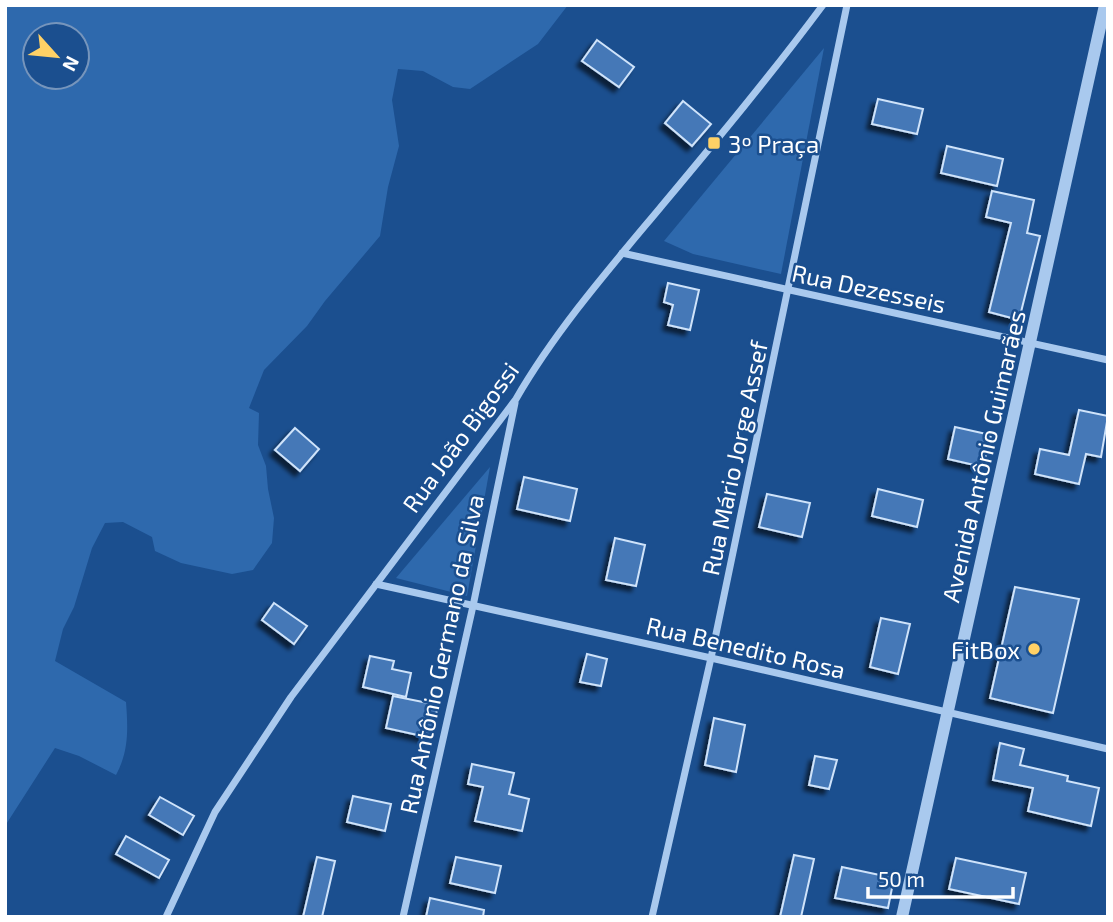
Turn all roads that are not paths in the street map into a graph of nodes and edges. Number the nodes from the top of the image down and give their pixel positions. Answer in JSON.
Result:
{"nodes":[{"id":1,"x":823,"y":5,"type":"edge"},
{"id":2,"x":847,"y":5,"type":"edge"},
{"id":3,"x":1105,"y":5,"type":"edge"},
{"id":4,"x":622,"y":253,"type":"junction"},
{"id":5,"x":789,"y":290,"type":"junction"},
{"id":6,"x":1029,"y":343,"type":"junction"},
{"id":7,"x":1108,"y":360,"type":"edge"},
{"id":8,"x":516,"y":399,"type":"junction"},
{"id":9,"x":376,"y":584,"type":"junction"},
{"id":10,"x":473,"y":606,"type":"junction"},
{"id":11,"x":711,"y":658,"type":"junction"},
{"id":12,"x":947,"y":713,"type":"junction"},
{"id":13,"x":1108,"y":750,"type":"edge"},
{"id":14,"x":166,"y":917,"type":"edge"},
{"id":15,"x":403,"y":917,"type":"edge"},
{"id":16,"x":652,"y":917,"type":"edge"},
{"id":17,"x":902,"y":917,"type":"edge"}],
"edges":[{"from":1,"to":4,"type":"street","name":"Rua João Bigossi"},
{"from":2,"to":5,"type":"street","name":"Rua Mário Jorge Assef"},
{"from":3,"to":6,"type":"street","name":"Avenida Antônio Guimarães"},
{"from":4,"to":5,"type":"street","name":"Rua Dezesseis"},
{"from":4,"to":8,"type":"street","name":"Rua João Bigossi"},
{"from":5,"to":6,"type":"street","name":"Rua Dezesseis"},
{"from":5,"to":11,"type":"street","name":"Rua Mário Jorge Assef"},
{"from":6,"to":7,"type":"street","name":"Rua Dezesseis"},
{"from":6,"to":12,"type":"street","name":"Avenida Antônio Guimarães"},
{"from":8,"to":9,"type":"street","name":"Rua João Bigossi"},
{"from":8,"to":10,"type":"street","name":"Rua Antônio Germano da Silva"},
{"from":9,"to":10,"type":"street","name":"Rua Benedito Rosa"},
{"from":9,"to":14,"type":"street","name":"Rua João Bigossi"},
{"from":10,"to":11,"type":"street","name":"Rua Benedito Rosa"},
{"from":10,"to":15,"type":"street","name":"Rua Antônio Germano da Silva"},
{"from":11,"to":12,"type":"street","name":"Rua Benedito Rosa"},
{"from":11,"to":16,"type":"street","name":"Rua Mário Jorge Assef"},
{"from":12,"to":13,"type":"street","name":"Rua Benedito Rosa"},
{"from":12,"to":17,"type":"street","name":"Avenida Antônio Guimarães"}]}
